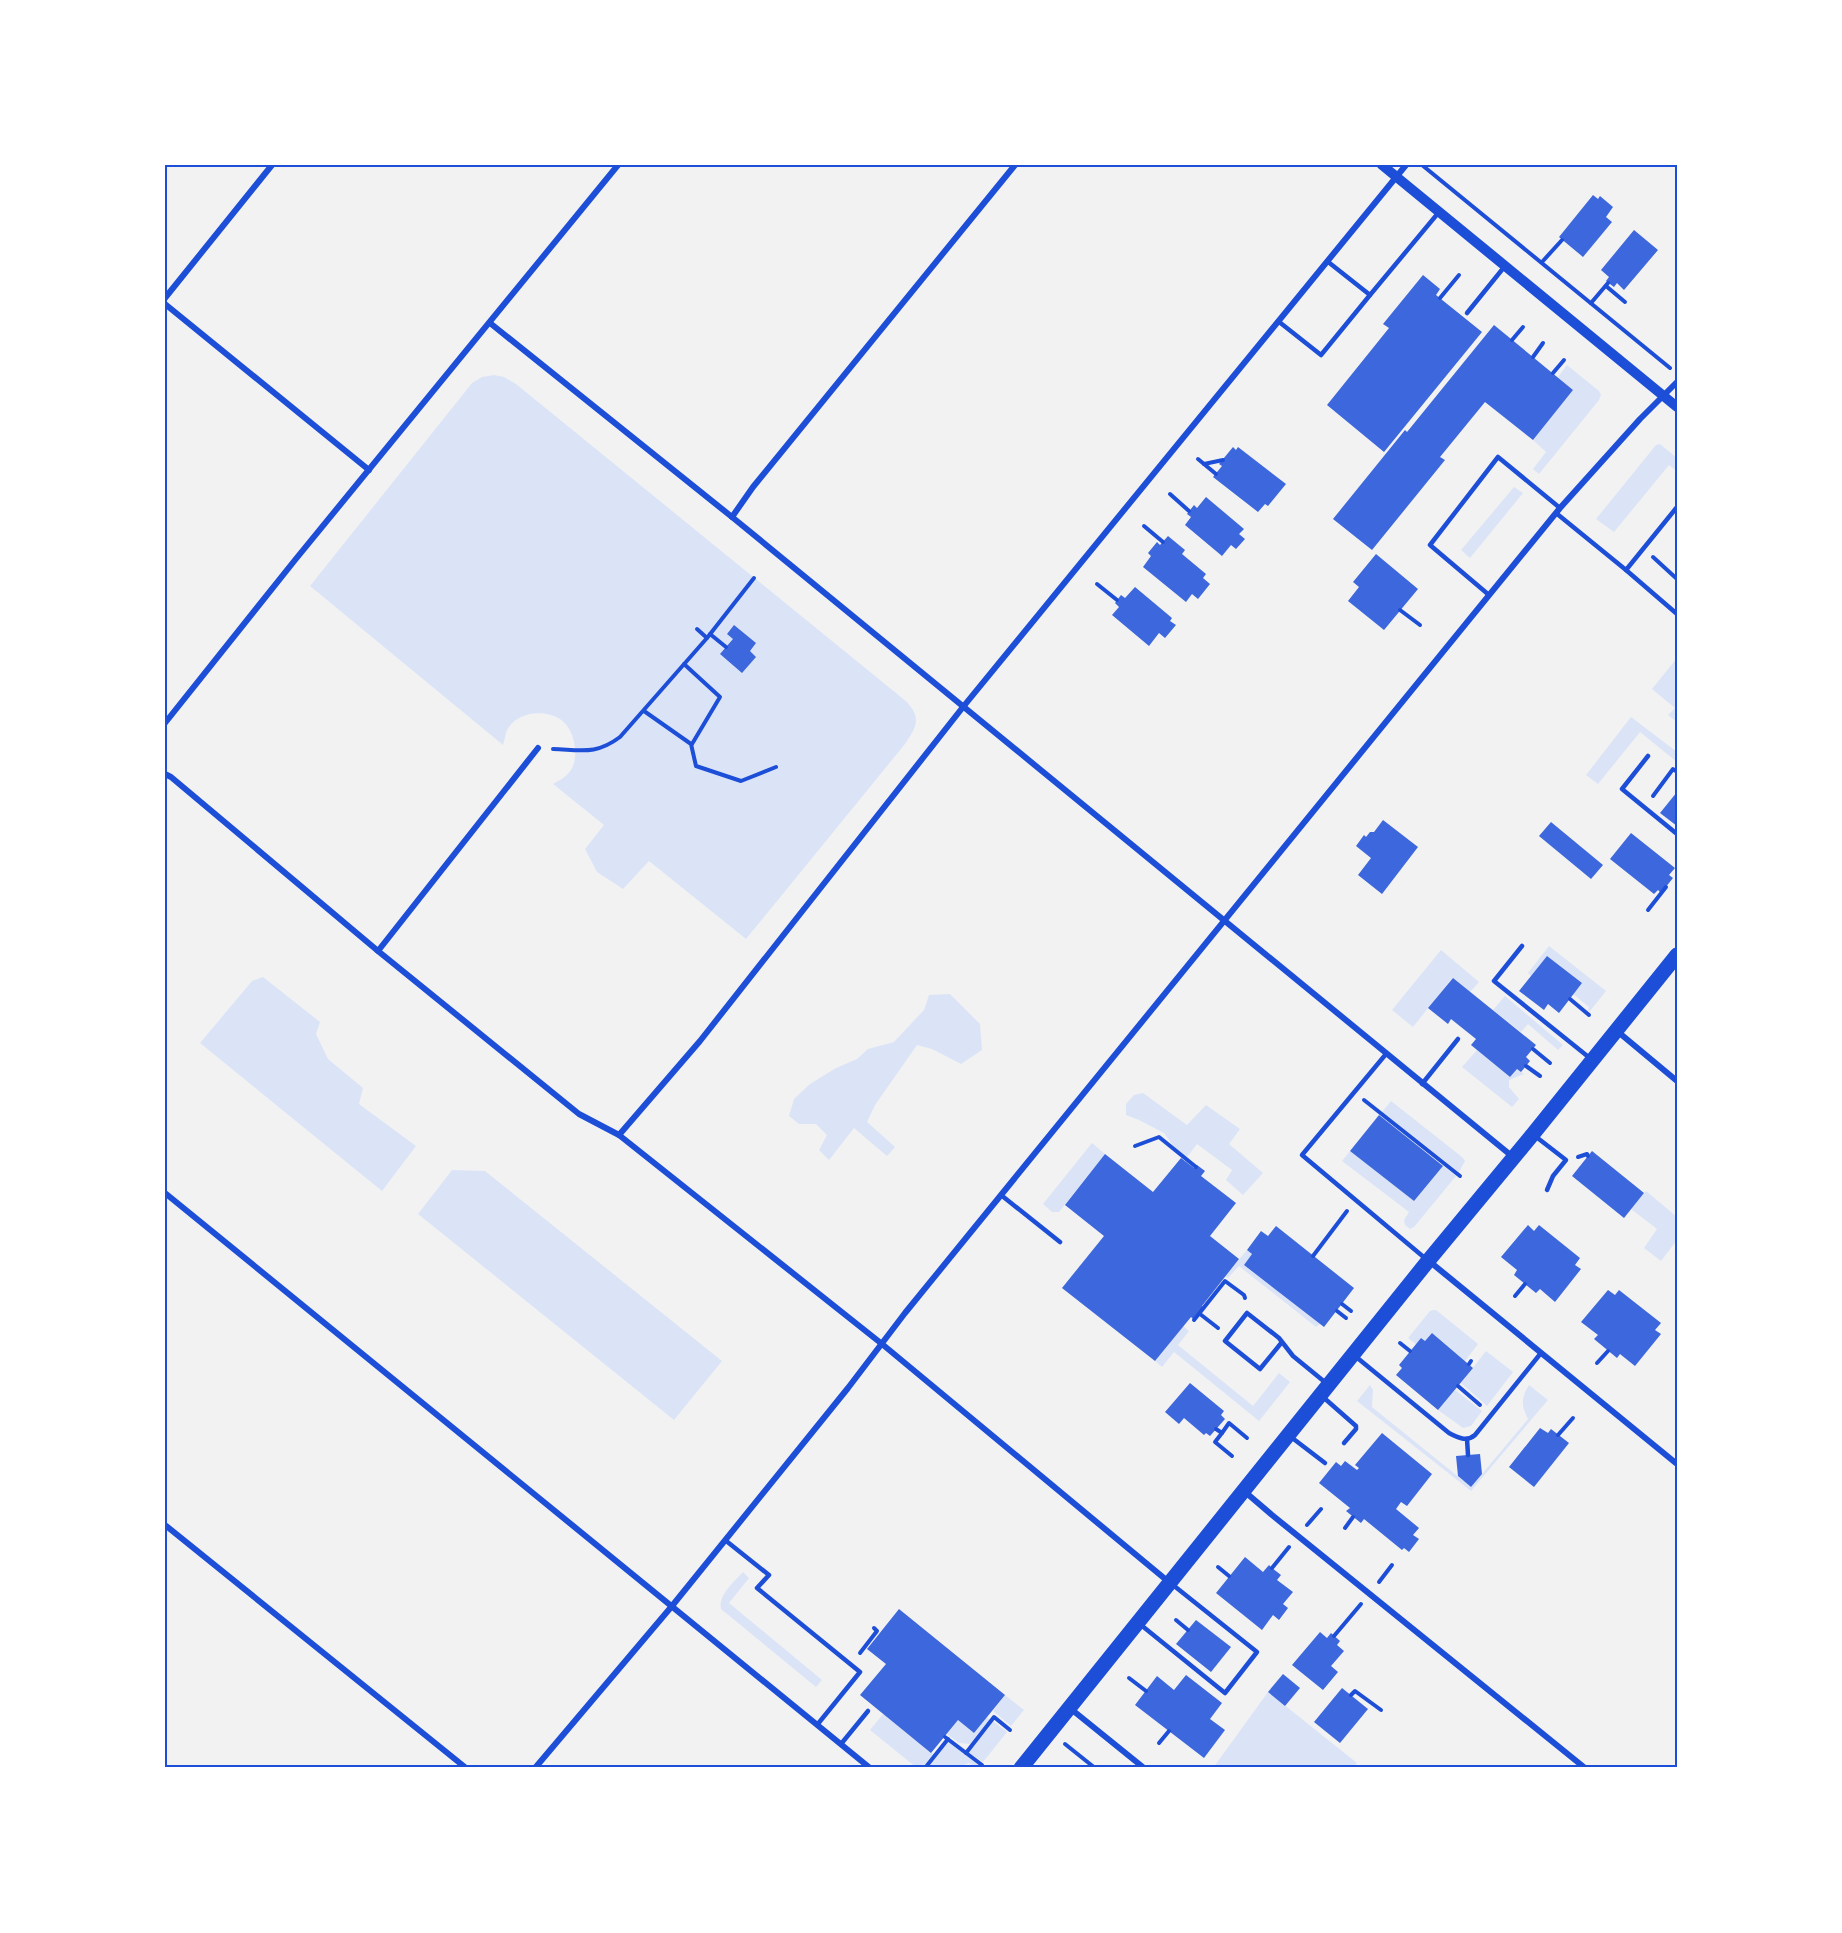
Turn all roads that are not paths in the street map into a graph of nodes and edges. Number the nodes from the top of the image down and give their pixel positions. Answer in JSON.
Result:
{"nodes":[{"id":1,"x":272,"y":165,"type":"edge"},
{"id":2,"x":618,"y":165,"type":"edge"},
{"id":3,"x":1015,"y":165,"type":"edge"},
{"id":4,"x":1382,"y":165,"type":"edge"},
{"id":5,"x":1406,"y":165,"type":"edge"},
{"id":6,"x":1395,"y":176,"type":"junction"},
{"id":7,"x":1439,"y":212,"type":"junction"},
{"id":8,"x":1327,"y":261,"type":"junction"},
{"id":9,"x":1505,"y":266,"type":"junction"},
{"id":10,"x":1370,"y":295,"type":"junction"},
{"id":11,"x":165,"y":298,"type":"edge"},
{"id":12,"x":165,"y":303,"type":"edge"},
{"id":13,"x":1467,"y":313,"type":"dead end"},
{"id":14,"x":1278,"y":321,"type":"junction"},
{"id":15,"x":490,"y":323,"type":"junction"},
{"id":16,"x":1677,"y":382,"type":"edge"},
{"id":17,"x":1664,"y":397,"type":"junction"},
{"id":18,"x":1677,"y":407,"type":"edge"},
{"id":19,"x":369,"y":470,"type":"junction"},
{"id":20,"x":1677,"y":507,"type":"edge"},
{"id":21,"x":1558,"y":510,"type":"junction"},
{"id":22,"x":732,"y":517,"type":"junction"},
{"id":23,"x":1626,"y":570,"type":"junction"},
{"id":24,"x":1489,"y":595,"type":"junction"},
{"id":25,"x":1677,"y":614,"type":"edge"},
{"id":26,"x":963,"y":707,"type":"junction"},
{"id":27,"x":165,"y":723,"type":"edge"},
{"id":28,"x":538,"y":748,"type":"road end"},
{"id":29,"x":1648,"y":756,"type":"dead end"},
{"id":30,"x":165,"y":774,"type":"edge"},
{"id":31,"x":1677,"y":834,"type":"edge"},
{"id":32,"x":1224,"y":922,"type":"junction"},
{"id":33,"x":1522,"y":946,"type":"dead end"},
{"id":34,"x":378,"y":951,"type":"junction"},
{"id":35,"x":1677,"y":955,"type":"edge"},
{"id":36,"x":1616,"y":1031,"type":"junction"},
{"id":37,"x":1458,"y":1039,"type":"dead end"},
{"id":38,"x":1386,"y":1053,"type":"junction"},
{"id":39,"x":1593,"y":1060,"type":"junction"},
{"id":40,"x":1677,"y":1081,"type":"edge"},
{"id":41,"x":1422,"y":1083,"type":"junction"},
{"id":42,"x":1533,"y":1134,"type":"junction"},
{"id":43,"x":619,"y":1135,"type":"junction"},
{"id":44,"x":1514,"y":1158,"type":"junction"},
{"id":45,"x":1547,"y":1190,"type":"dead end"},
{"id":46,"x":165,"y":1193,"type":"edge"},
{"id":47,"x":1001,"y":1195,"type":"junction"},
{"id":48,"x":1060,"y":1242,"type":"dead end"},
{"id":49,"x":1428,"y":1261,"type":"junction"},
{"id":50,"x":1282,"y":1342,"type":"junction"},
{"id":51,"x":882,"y":1344,"type":"junction"},
{"id":52,"x":1541,"y":1353,"type":"junction"},
{"id":53,"x":1353,"y":1355,"type":"junction"},
{"id":54,"x":1325,"y":1390,"type":"junction"},
{"id":55,"x":1289,"y":1435,"type":"junction"},
{"id":56,"x":1467,"y":1439,"type":"junction"},
{"id":57,"x":1344,"y":1443,"type":"dead end"},
{"id":58,"x":1468,"y":1455,"type":"dead end"},
{"id":59,"x":1325,"y":1463,"type":"dead end"},
{"id":60,"x":1677,"y":1464,"type":"edge"},
{"id":61,"x":1244,"y":1491,"type":"junction"},
{"id":62,"x":165,"y":1525,"type":"edge"},
{"id":63,"x":726,"y":1540,"type":"junction"},
{"id":64,"x":1171,"y":1583,"type":"junction"},
{"id":65,"x":672,"y":1606,"type":"junction"},
{"id":66,"x":1138,"y":1623,"type":"junction"},
{"id":67,"x":1070,"y":1708,"type":"junction"},
{"id":68,"x":868,"y":1711,"type":"dead end"},
{"id":69,"x":817,"y":1725,"type":"junction"},
{"id":70,"x":841,"y":1744,"type":"junction"},
{"id":71,"x":466,"y":1768,"type":"edge"},
{"id":72,"x":535,"y":1768,"type":"edge"},
{"id":73,"x":870,"y":1768,"type":"edge"},
{"id":74,"x":1021,"y":1768,"type":"edge"},
{"id":75,"x":1144,"y":1768,"type":"edge"},
{"id":76,"x":1585,"y":1768,"type":"edge"}],
"edges":[{"from":1,"to":11,"type":"street"},
{"from":2,"to":15,"type":"street"},
{"from":3,"to":22,"type":"street"},
{"from":4,"to":6,"type":"street"},
{"from":5,"to":6,"type":"street"},
{"from":6,"to":7,"type":"street"},
{"from":6,"to":8,"type":"street"},
{"from":7,"to":9,"type":"street"},
{"from":7,"to":10,"type":"lane"},
{"from":8,"to":10,"type":"lane"},
{"from":8,"to":14,"type":"street"},
{"from":9,"to":13,"type":"lane"},
{"from":9,"to":17,"type":"street"},
{"from":10,"to":14,"type":"lane"},
{"from":12,"to":19,"type":"street"},
{"from":14,"to":26,"type":"street"},
{"from":15,"to":19,"type":"street"},
{"from":15,"to":22,"type":"street"},
{"from":16,"to":17,"type":"street"},
{"from":17,"to":18,"type":"street"},
{"from":17,"to":21,"type":"street"},
{"from":19,"to":27,"type":"street"},
{"from":20,"to":23,"type":"lane"},
{"from":21,"to":23,"type":"lane"},
{"from":21,"to":24,"type":"street"},
{"from":21,"to":24,"type":"lane"},
{"from":22,"to":26,"type":"street"},
{"from":23,"to":25,"type":"lane"},
{"from":24,"to":32,"type":"street"},
{"from":26,"to":32,"type":"street"},
{"from":26,"to":43,"type":"street"},
{"from":28,"to":34,"type":"street"},
{"from":29,"to":31,"type":"lane"},
{"from":30,"to":34,"type":"street"},
{"from":32,"to":38,"type":"street"},
{"from":32,"to":47,"type":"street"},
{"from":33,"to":39,"type":"lane"},
{"from":34,"to":43,"type":"street"},
{"from":35,"to":36,"type":"main road"},
{"from":36,"to":39,"type":"main road"},
{"from":36,"to":40,"type":"street"},
{"from":37,"to":41,"type":"lane"},
{"from":38,"to":41,"type":"street"},
{"from":38,"to":49,"type":"lane"},
{"from":39,"to":42,"type":"main road"},
{"from":41,"to":44,"type":"street"},
{"from":42,"to":44,"type":"main road"},
{"from":42,"to":45,"type":"lane"},
{"from":43,"to":51,"type":"street"},
{"from":44,"to":49,"type":"main road"},
{"from":46,"to":65,"type":"street"},
{"from":47,"to":48,"type":"lane"},
{"from":47,"to":51,"type":"street"},
{"from":49,"to":52,"type":"street"},
{"from":49,"to":53,"type":"main road"},
{"from":50,"to":50,"type":"lane"},
{"from":50,"to":54,"type":"lane"},
{"from":51,"to":63,"type":"street"},
{"from":51,"to":64,"type":"street"},
{"from":52,"to":56,"type":"lane"},
{"from":52,"to":60,"type":"street"},
{"from":53,"to":54,"type":"main road"},
{"from":53,"to":56,"type":"lane"},
{"from":54,"to":55,"type":"main road"},
{"from":54,"to":57,"type":"lane"},
{"from":55,"to":59,"type":"lane"},
{"from":55,"to":61,"type":"main road"},
{"from":56,"to":58,"type":"lane"},
{"from":61,"to":64,"type":"main road"},
{"from":61,"to":76,"type":"street"},
{"from":62,"to":71,"type":"street"},
{"from":63,"to":65,"type":"street"},
{"from":63,"to":69,"type":"lane"},
{"from":64,"to":66,"type":"main road"},
{"from":64,"to":66,"type":"lane"},
{"from":65,"to":69,"type":"street"},
{"from":65,"to":72,"type":"street"},
{"from":66,"to":67,"type":"main road"},
{"from":67,"to":74,"type":"main road"},
{"from":67,"to":75,"type":"street"},
{"from":68,"to":70,"type":"lane"},
{"from":69,"to":70,"type":"street"},
{"from":70,"to":73,"type":"street"}]}
